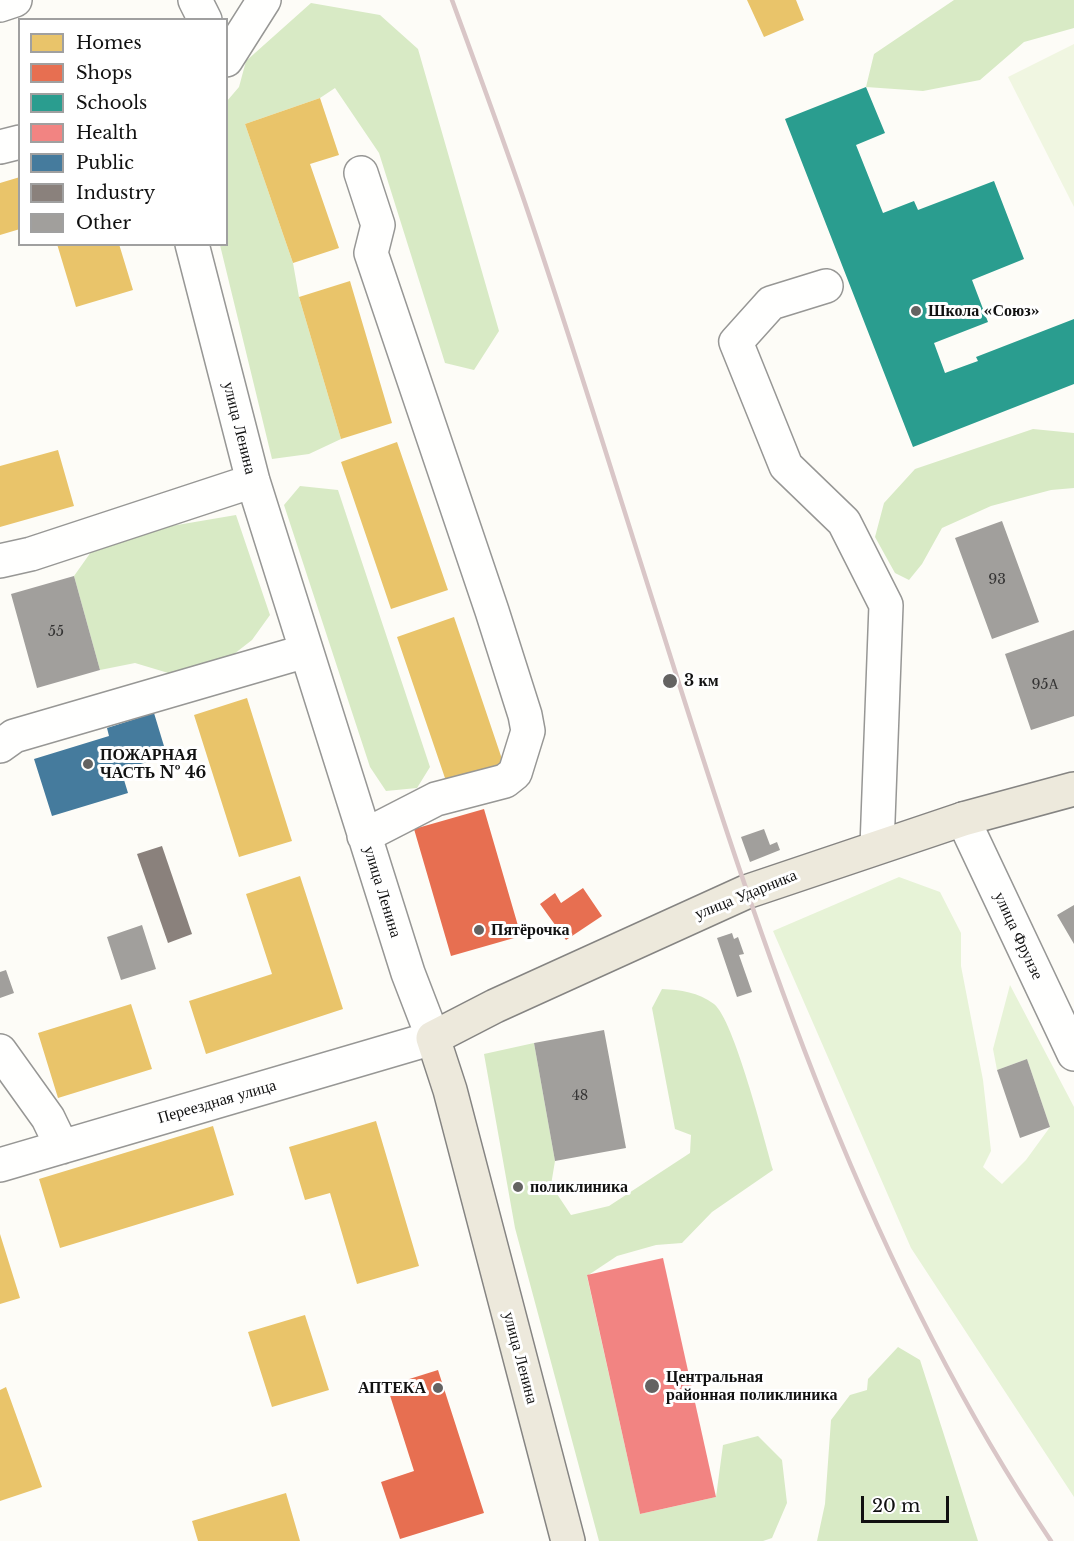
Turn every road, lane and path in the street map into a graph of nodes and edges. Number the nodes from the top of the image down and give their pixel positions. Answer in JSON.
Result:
{"nodes":[{"id":1,"x":15,"y":0,"type":"edge"},
{"id":2,"x":195,"y":0,"type":"edge"},
{"id":3,"x":264,"y":0,"type":"edge"},
{"id":4,"x":0,"y":5,"type":"edge"},
{"id":5,"x":203,"y":18,"type":"edge"},
{"id":6,"x":228,"y":57,"type":"edge"},
{"id":7,"x":18,"y":142,"type":"edge"},
{"id":8,"x":0,"y":147,"type":"edge"},
{"id":9,"x":361,"y":173,"type":"dead end"},
{"id":10,"x":193,"y":246,"type":"edge"},
{"id":11,"x":826,"y":286,"type":"dead end"},
{"id":12,"x":253,"y":481,"type":"junction"},
{"id":13,"x":0,"y":561,"type":"edge"},
{"id":14,"x":306,"y":651,"type":"junction"},
{"id":15,"x":0,"y":746,"type":"edge"},
{"id":16,"x":1074,"y":789,"type":"edge"},
{"id":17,"x":963,"y":819,"type":"junction"},
{"id":18,"x":364,"y":836,"type":"junction"},
{"id":19,"x":877,"y":847,"type":"junction"},
{"id":20,"x":433,"y":1038,"type":"junction"},
{"id":21,"x":0,"y":1051,"type":"edge"},
{"id":22,"x":1074,"y":1054,"type":"edge"},
{"id":23,"x":62,"y":1147,"type":"junction"},
{"id":24,"x":0,"y":1165,"type":"edge"},
{"id":25,"x":568,"y":1541,"type":"edge"}],
"edges":[{"from":1,"to":4,"type":"street"},
{"from":2,"to":5,"type":"street"},
{"from":3,"to":6,"type":"street"},
{"from":7,"to":8,"type":"street"},
{"from":9,"to":18,"type":"street"},
{"from":10,"to":12,"type":"street","name":"улица Ленина"},
{"from":11,"to":19,"type":"street"},
{"from":12,"to":13,"type":"street"},
{"from":12,"to":14,"type":"street","name":"улица Ленина"},
{"from":14,"to":15,"type":"street"},
{"from":14,"to":18,"type":"street","name":"улица Ленина"},
{"from":16,"to":17,"type":"main road","name":"улица Ударника"},
{"from":17,"to":19,"type":"main road","name":"улица Ударника"},
{"from":17,"to":22,"type":"street","name":"улица Фрунзе"},
{"from":18,"to":20,"type":"street","name":"улица Ленина"},
{"from":19,"to":20,"type":"main road","name":"улица Ударника"},
{"from":20,"to":23,"type":"street","name":"Переездная улица"},
{"from":20,"to":25,"type":"main road","name":"улица Ленина"},
{"from":21,"to":23,"type":"street"},
{"from":23,"to":24,"type":"street","name":"Переездная улица"}]}
